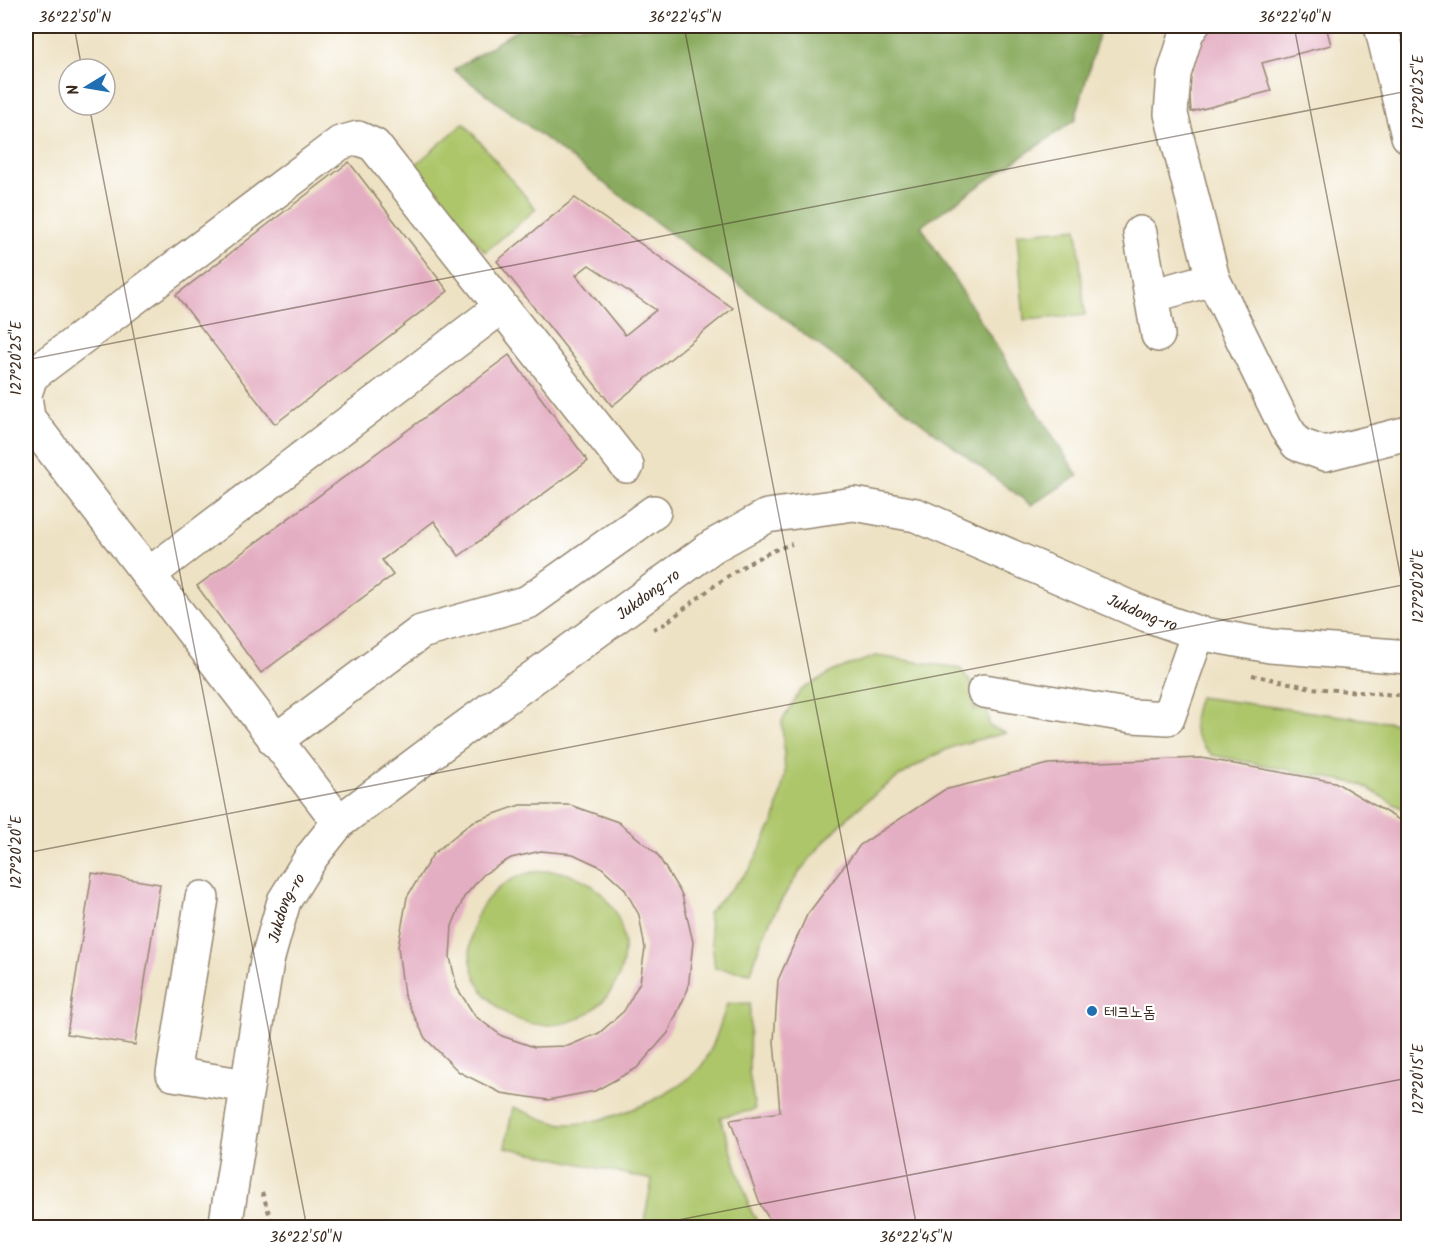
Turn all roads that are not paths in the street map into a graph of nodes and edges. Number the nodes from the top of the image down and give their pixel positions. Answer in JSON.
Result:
{"nodes":[{"id":1,"x":1191,"y":26,"type":"edge"},
{"id":2,"x":1381,"y":26,"type":"edge"},
{"id":3,"x":1408,"y":136,"type":"edge"},
{"id":4,"x":1140,"y":233,"type":"dead end"},
{"id":5,"x":1213,"y":279,"type":"junction"},
{"id":6,"x":1151,"y":296,"type":"junction"},
{"id":7,"x":501,"y":307,"type":"junction"},
{"id":8,"x":1158,"y":335,"type":"dead end"},
{"id":9,"x":26,"y":391,"type":"edge"},
{"id":10,"x":26,"y":403,"type":"edge"},
{"id":11,"x":1408,"y":434,"type":"edge"},
{"id":12,"x":627,"y":466,"type":"dead end"},
{"id":13,"x":654,"y":512,"type":"dead end"},
{"id":14,"x":148,"y":575,"type":"junction"},
{"id":15,"x":1198,"y":633,"type":"junction"},
{"id":16,"x":1408,"y":657,"type":"edge"},
{"id":17,"x":984,"y":691,"type":"dead end"},
{"id":18,"x":275,"y":741,"type":"junction"},
{"id":19,"x":339,"y":822,"type":"junction"},
{"id":20,"x":202,"y":898,"type":"dead end"},
{"id":21,"x":247,"y":1086,"type":"junction"},
{"id":22,"x":225,"y":1227,"type":"edge"}],
"edges":[{"from":1,"to":5,"type":"street"},
{"from":2,"to":3,"type":"street"},
{"from":4,"to":6,"type":"street"},
{"from":5,"to":6,"type":"street"},
{"from":5,"to":11,"type":"street"},
{"from":6,"to":8,"type":"street"},
{"from":7,"to":9,"type":"street"},
{"from":7,"to":12,"type":"street"},
{"from":7,"to":14,"type":"street"},
{"from":10,"to":14,"type":"street"},
{"from":13,"to":18,"type":"street"},
{"from":14,"to":18,"type":"street"},
{"from":15,"to":16,"type":"street","name":"Jukdong-ro"},
{"from":15,"to":17,"type":"street"},
{"from":15,"to":19,"type":"street","name":"Jukdong-ro"},
{"from":18,"to":19,"type":"street"},
{"from":19,"to":21,"type":"street","name":"Jukdong-ro"},
{"from":20,"to":21,"type":"street"},
{"from":21,"to":22,"type":"street","name":"Jukdong-ro"}]}
